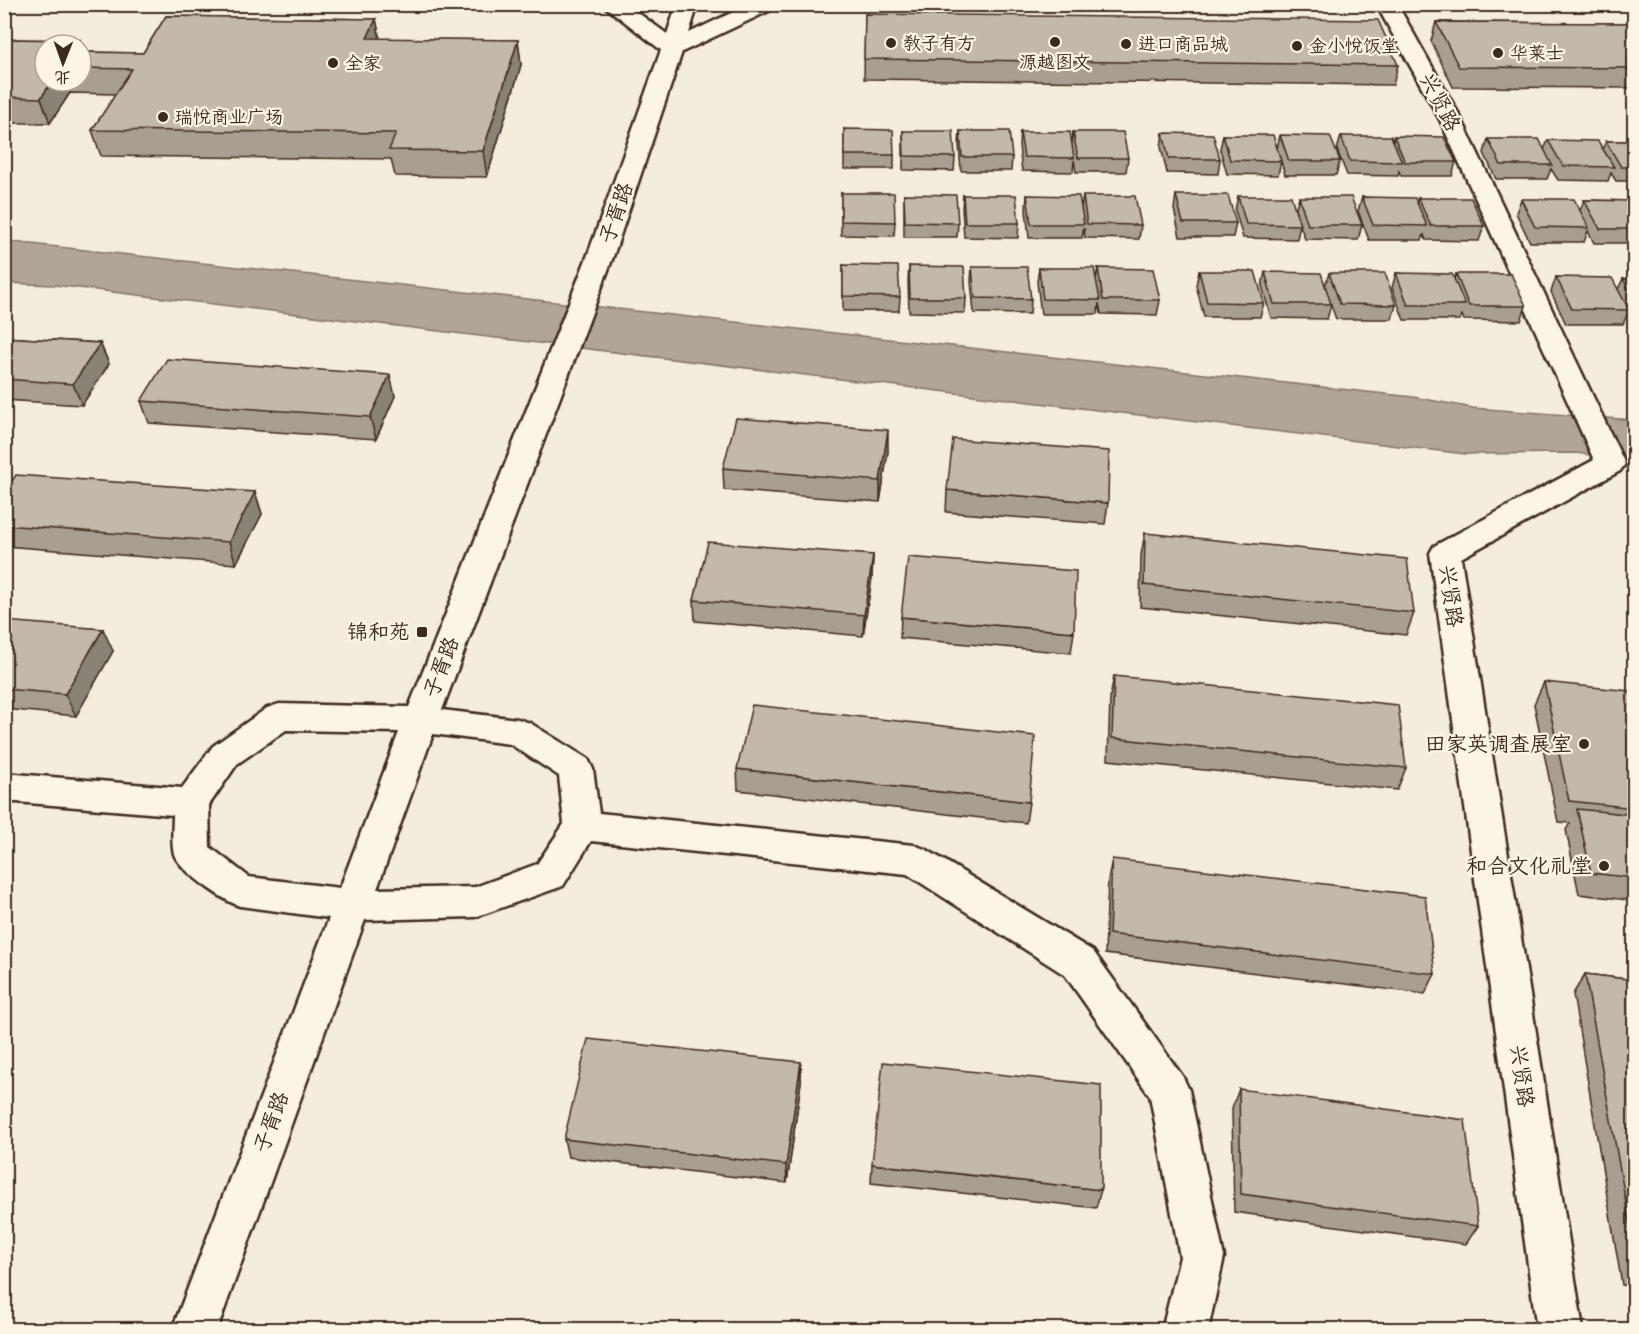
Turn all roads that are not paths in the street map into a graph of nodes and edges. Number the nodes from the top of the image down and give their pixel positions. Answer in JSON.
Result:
{"nodes":[{"id":1,"x":612,"y":4,"type":"edge"},
{"id":2,"x":688,"y":4,"type":"edge"},
{"id":3,"x":768,"y":4,"type":"edge"},
{"id":4,"x":1386,"y":4,"type":"edge"},
{"id":5,"x":673,"y":48,"type":"junction"},
{"id":6,"x":421,"y":720,"type":"junction"},
{"id":7,"x":4,"y":787,"type":"edge"},
{"id":8,"x":191,"y":803,"type":"junction"},
{"id":9,"x":582,"y":826,"type":"junction"},
{"id":10,"x":352,"y":905,"type":"junction"},
{"id":11,"x":194,"y":1329,"type":"edge"},
{"id":12,"x":1185,"y":1329,"type":"edge"},
{"id":13,"x":1560,"y":1329,"type":"edge"}],
"edges":[{"from":1,"to":5,"type":"street"},
{"from":2,"to":5,"type":"street","name":"子胥路"},
{"from":3,"to":5,"type":"street"},
{"from":4,"to":13,"type":"street","name":"兴贤路"},
{"from":5,"to":6,"type":"street","name":"子胥路"},
{"from":6,"to":8,"type":"street"},
{"from":6,"to":9,"type":"street"},
{"from":6,"to":10,"type":"street","name":"子胥路"},
{"from":7,"to":8,"type":"street"},
{"from":8,"to":10,"type":"street"},
{"from":9,"to":10,"type":"street"},
{"from":9,"to":12,"type":"street"},
{"from":10,"to":11,"type":"street","name":"子胥路"}]}
